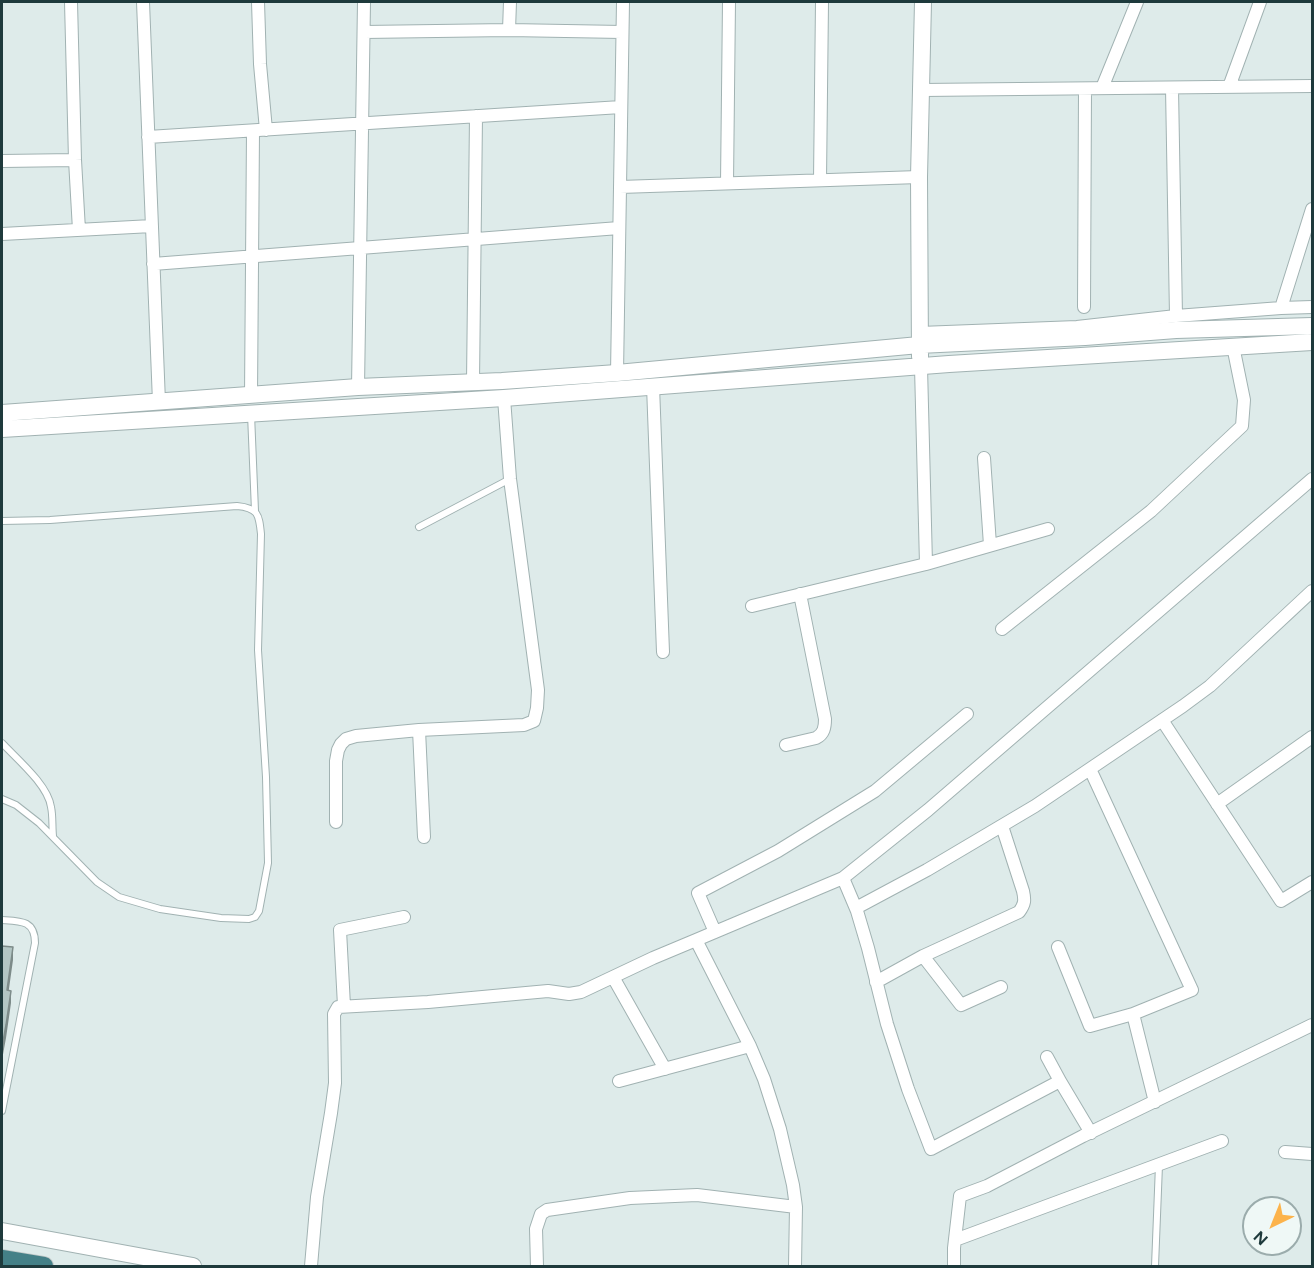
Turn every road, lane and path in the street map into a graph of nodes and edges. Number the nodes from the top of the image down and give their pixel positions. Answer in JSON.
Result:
{"nodes":[{"id":1,"x":71,"y":2,"type":"edge"},
{"id":2,"x":143,"y":2,"type":"edge"},
{"id":3,"x":258,"y":2,"type":"edge"},
{"id":4,"x":364,"y":2,"type":"edge"},
{"id":5,"x":510,"y":2,"type":"edge"},
{"id":6,"x":623,"y":2,"type":"edge"},
{"id":7,"x":729,"y":2,"type":"edge"},
{"id":8,"x":822,"y":2,"type":"edge"},
{"id":9,"x":923,"y":2,"type":"edge"},
{"id":10,"x":1137,"y":2,"type":"edge"},
{"id":11,"x":1260,"y":2,"type":"edge"},
{"id":12,"x":509,"y":30,"type":"junction"},
{"id":13,"x":364,"y":32,"type":"junction"},
{"id":14,"x":622,"y":32,"type":"junction"},
{"id":15,"x":1229,"y":87,"type":"junction"},
{"id":16,"x":1312,"y":87,"type":"edge"},
{"id":17,"x":1102,"y":88,"type":"junction"},
{"id":18,"x":1172,"y":88,"type":"junction"},
{"id":19,"x":1086,"y":89,"type":"junction"},
{"id":20,"x":922,"y":90,"type":"junction"},
{"id":21,"x":621,"y":107,"type":"junction"},
{"id":22,"x":476,"y":116,"type":"junction"},
{"id":23,"x":362,"y":123,"type":"junction"},
{"id":24,"x":266,"y":130,"type":"junction"},
{"id":25,"x":253,"y":131,"type":"junction"},
{"id":26,"x":148,"y":137,"type":"junction"},
{"id":27,"x":75,"y":160,"type":"junction"},
{"id":28,"x":2,"y":161,"type":"edge"},
{"id":29,"x":919,"y":177,"type":"junction"},
{"id":30,"x":820,"y":180,"type":"junction"},
{"id":31,"x":727,"y":183,"type":"junction"},
{"id":32,"x":620,"y":187,"type":"junction"},
{"id":33,"x":1312,"y":209,"type":"edge"},
{"id":34,"x":152,"y":226,"type":"junction"},
{"id":35,"x":619,"y":228,"type":"junction"},
{"id":36,"x":79,"y":230,"type":"junction"},
{"id":37,"x":2,"y":234,"type":"edge"},
{"id":38,"x":475,"y":239,"type":"junction"},
{"id":39,"x":360,"y":248,"type":"junction"},
{"id":40,"x":252,"y":257,"type":"junction"},
{"id":41,"x":153,"y":264,"type":"junction"},
{"id":42,"x":1084,"y":307,"type":"dead end"},
{"id":43,"x":1312,"y":307,"type":"edge"},
{"id":44,"x":1281,"y":308,"type":"junction"},
{"id":45,"x":1176,"y":316,"type":"junction"},
{"id":46,"x":1312,"y":326,"type":"edge"},
{"id":47,"x":920,"y":339,"type":"junction"},
{"id":48,"x":1312,"y":342,"type":"edge"},
{"id":49,"x":1233,"y":346,"type":"junction"},
{"id":50,"x":921,"y":367,"type":"junction"},
{"id":51,"x":616,"y":373,"type":"junction"},
{"id":52,"x":473,"y":382,"type":"junction"},
{"id":53,"x":653,"y":386,"type":"junction"},
{"id":54,"x":358,"y":387,"type":"junction"},
{"id":55,"x":251,"y":396,"type":"junction"},
{"id":56,"x":504,"y":398,"type":"junction"},
{"id":57,"x":159,"y":402,"type":"junction"},
{"id":58,"x":2,"y":413,"type":"edge"},
{"id":59,"x":251,"y":413,"type":"junction"},
{"id":60,"x":2,"y":429,"type":"edge"},
{"id":61,"x":984,"y":458,"type":"dead end"},
{"id":62,"x":510,"y":479,"type":"junction"},
{"id":63,"x":1312,"y":480,"type":"edge"},
{"id":64,"x":255,"y":510,"type":"junction"},
{"id":65,"x":2,"y":521,"type":"edge"},
{"id":66,"x":419,"y":527,"type":"dead end"},
{"id":67,"x":1048,"y":529,"type":"dead end"},
{"id":68,"x":990,"y":545,"type":"junction"},
{"id":69,"x":926,"y":564,"type":"junction"},
{"id":70,"x":1312,"y":591,"type":"edge"},
{"id":71,"x":800,"y":594,"type":"junction"},
{"id":72,"x":752,"y":606,"type":"dead end"},
{"id":73,"x":1002,"y":628,"type":"dead end"},
{"id":74,"x":663,"y":652,"type":"dead end"},
{"id":75,"x":967,"y":714,"type":"dead end"},
{"id":76,"x":1162,"y":720,"type":"junction"},
{"id":77,"x":419,"y":730,"type":"junction"},
{"id":78,"x":1312,"y":737,"type":"edge"},
{"id":79,"x":2,"y":743,"type":"edge"},
{"id":80,"x":786,"y":745,"type":"dead end"},
{"id":81,"x":1090,"y":770,"type":"junction"},
{"id":82,"x":2,"y":799,"type":"edge"},
{"id":83,"x":1216,"y":804,"type":"junction"},
{"id":84,"x":336,"y":822,"type":"dead end"},
{"id":85,"x":1002,"y":826,"type":"junction"},
{"id":86,"x":53,"y":836,"type":"junction"},
{"id":87,"x":424,"y":837,"type":"dead end"},
{"id":88,"x":843,"y":878,"type":"junction"},
{"id":89,"x":1312,"y":882,"type":"edge"},
{"id":90,"x":855,"y":908,"type":"junction"},
{"id":91,"x":404,"y":917,"type":"dead end"},
{"id":92,"x":2,"y":920,"type":"edge"},
{"id":93,"x":715,"y":932,"type":"junction"},
{"id":94,"x":696,"y":940,"type":"junction"},
{"id":95,"x":1058,"y":947,"type":"dead end"},
{"id":96,"x":923,"y":956,"type":"junction"},
{"id":97,"x":613,"y":977,"type":"junction"},
{"id":98,"x":876,"y":982,"type":"junction"},
{"id":99,"x":1001,"y":987,"type":"dead end"},
{"id":100,"x":344,"y":1006,"type":"junction"},
{"id":101,"x":1133,"y":1014,"type":"junction"},
{"id":102,"x":1312,"y":1025,"type":"edge"},
{"id":103,"x":750,"y":1046,"type":"junction"},
{"id":104,"x":1047,"y":1057,"type":"dead end"},
{"id":105,"x":665,"y":1069,"type":"junction"},
{"id":106,"x":619,"y":1081,"type":"dead end"},
{"id":107,"x":1060,"y":1081,"type":"junction"},
{"id":108,"x":1155,"y":1102,"type":"junction"},
{"id":109,"x":2,"y":1110,"type":"edge"},
{"id":110,"x":1090,"y":1133,"type":"junction"},
{"id":111,"x":1222,"y":1142,"type":"dead end"},
{"id":112,"x":1285,"y":1152,"type":"dead end"},
{"id":113,"x":1312,"y":1154,"type":"edge"},
{"id":114,"x":1159,"y":1165,"type":"junction"},
{"id":115,"x":796,"y":1207,"type":"junction"},
{"id":116,"x":2,"y":1231,"type":"edge"},
{"id":117,"x":955,"y":1240,"type":"junction"},
{"id":118,"x":2,"y":1259,"type":"edge"},
{"id":119,"x":44,"y":1266,"type":"edge"},
{"id":120,"x":194,"y":1266,"type":"edge"},
{"id":121,"x":311,"y":1266,"type":"edge"},
{"id":122,"x":537,"y":1266,"type":"edge"},
{"id":123,"x":795,"y":1266,"type":"edge"},
{"id":124,"x":954,"y":1266,"type":"edge"},
{"id":125,"x":1155,"y":1266,"type":"edge"}],
"edges":[{"from":1,"to":27,"type":"street"},
{"from":2,"to":26,"type":"street"},
{"from":3,"to":24,"type":"street"},
{"from":4,"to":13,"type":"street"},
{"from":5,"to":12,"type":"street"},
{"from":6,"to":14,"type":"street"},
{"from":7,"to":31,"type":"street"},
{"from":8,"to":30,"type":"street"},
{"from":9,"to":20,"type":"street"},
{"from":10,"to":17,"type":"street"},
{"from":11,"to":15,"type":"street"},
{"from":12,"to":13,"type":"street"},
{"from":12,"to":14,"type":"street"},
{"from":13,"to":23,"type":"street"},
{"from":14,"to":21,"type":"street"},
{"from":15,"to":16,"type":"street"},
{"from":15,"to":18,"type":"street"},
{"from":17,"to":18,"type":"street"},
{"from":17,"to":19,"type":"street"},
{"from":18,"to":45,"type":"street"},
{"from":19,"to":20,"type":"street"},
{"from":19,"to":42,"type":"street"},
{"from":20,"to":29,"type":"street"},
{"from":21,"to":22,"type":"street"},
{"from":21,"to":32,"type":"street"},
{"from":22,"to":23,"type":"street"},
{"from":22,"to":38,"type":"street"},
{"from":23,"to":24,"type":"street"},
{"from":23,"to":39,"type":"street"},
{"from":24,"to":25,"type":"street"},
{"from":25,"to":26,"type":"street"},
{"from":25,"to":40,"type":"street"},
{"from":26,"to":34,"type":"street"},
{"from":27,"to":28,"type":"street"},
{"from":27,"to":36,"type":"street"},
{"from":29,"to":30,"type":"street"},
{"from":29,"to":47,"type":"street"},
{"from":30,"to":31,"type":"street"},
{"from":31,"to":32,"type":"street"},
{"from":32,"to":35,"type":"street"},
{"from":33,"to":44,"type":"street"},
{"from":34,"to":36,"type":"street"},
{"from":34,"to":41,"type":"street"},
{"from":35,"to":38,"type":"street"},
{"from":35,"to":51,"type":"street"},
{"from":36,"to":37,"type":"street"},
{"from":38,"to":39,"type":"street"},
{"from":38,"to":52,"type":"street"},
{"from":39,"to":40,"type":"street"},
{"from":39,"to":54,"type":"street"},
{"from":40,"to":41,"type":"street"},
{"from":40,"to":55,"type":"street"},
{"from":41,"to":57,"type":"street"},
{"from":43,"to":44,"type":"street"},
{"from":44,"to":45,"type":"street"},
{"from":45,"to":47,"type":"street"},
{"from":46,"to":47,"type":"street"},
{"from":47,"to":50,"type":"street"},
{"from":47,"to":51,"type":"street"},
{"from":48,"to":49,"type":"street"},
{"from":49,"to":50,"type":"street"},
{"from":49,"to":73,"type":"street"},
{"from":50,"to":53,"type":"street"},
{"from":50,"to":69,"type":"street"},
{"from":51,"to":52,"type":"street"},
{"from":52,"to":54,"type":"street"},
{"from":53,"to":56,"type":"street"},
{"from":53,"to":74,"type":"street"},
{"from":54,"to":55,"type":"street"},
{"from":55,"to":57,"type":"street"},
{"from":56,"to":59,"type":"street"},
{"from":56,"to":62,"type":"street"},
{"from":57,"to":58,"type":"street"},
{"from":59,"to":60,"type":"street"},
{"from":59,"to":64,"type":"lane"},
{"from":61,"to":68,"type":"street"},
{"from":62,"to":66,"type":"lane"},
{"from":62,"to":77,"type":"street"},
{"from":63,"to":88,"type":"street"},
{"from":64,"to":65,"type":"lane"},
{"from":64,"to":86,"type":"lane"},
{"from":67,"to":68,"type":"street"},
{"from":68,"to":69,"type":"street"},
{"from":69,"to":71,"type":"street"},
{"from":70,"to":76,"type":"street"},
{"from":71,"to":72,"type":"street"},
{"from":71,"to":80,"type":"street"},
{"from":75,"to":93,"type":"street"},
{"from":76,"to":81,"type":"street"},
{"from":76,"to":83,"type":"street"},
{"from":77,"to":84,"type":"street"},
{"from":77,"to":87,"type":"street"},
{"from":78,"to":83,"type":"street"},
{"from":79,"to":86,"type":"lane"},
{"from":81,"to":85,"type":"street"},
{"from":81,"to":101,"type":"street"},
{"from":82,"to":86,"type":"lane"},
{"from":83,"to":89,"type":"street"},
{"from":85,"to":90,"type":"street"},
{"from":85,"to":96,"type":"street"},
{"from":88,"to":90,"type":"street"},
{"from":88,"to":93,"type":"street"},
{"from":90,"to":98,"type":"street"},
{"from":91,"to":100,"type":"street"},
{"from":92,"to":109,"type":"lane"},
{"from":93,"to":94,"type":"street"},
{"from":94,"to":97,"type":"street"},
{"from":94,"to":103,"type":"street"},
{"from":95,"to":101,"type":"street"},
{"from":96,"to":98,"type":"street"},
{"from":96,"to":99,"type":"street"},
{"from":97,"to":100,"type":"street"},
{"from":97,"to":105,"type":"street"},
{"from":98,"to":107,"type":"street"},
{"from":100,"to":121,"type":"street"},
{"from":101,"to":108,"type":"street"},
{"from":102,"to":108,"type":"street"},
{"from":103,"to":105,"type":"street"},
{"from":103,"to":115,"type":"street"},
{"from":104,"to":107,"type":"street"},
{"from":105,"to":106,"type":"street"},
{"from":107,"to":110,"type":"street"},
{"from":108,"to":110,"type":"street"},
{"from":110,"to":117,"type":"street"},
{"from":111,"to":114,"type":"street"},
{"from":112,"to":113,"type":"street"},
{"from":114,"to":117,"type":"street"},
{"from":114,"to":125,"type":"lane"},
{"from":115,"to":122,"type":"street"},
{"from":115,"to":123,"type":"street"},
{"from":116,"to":120,"type":"street"},
{"from":117,"to":124,"type":"street"},
{"from":118,"to":119,"type":"highway"}]}
